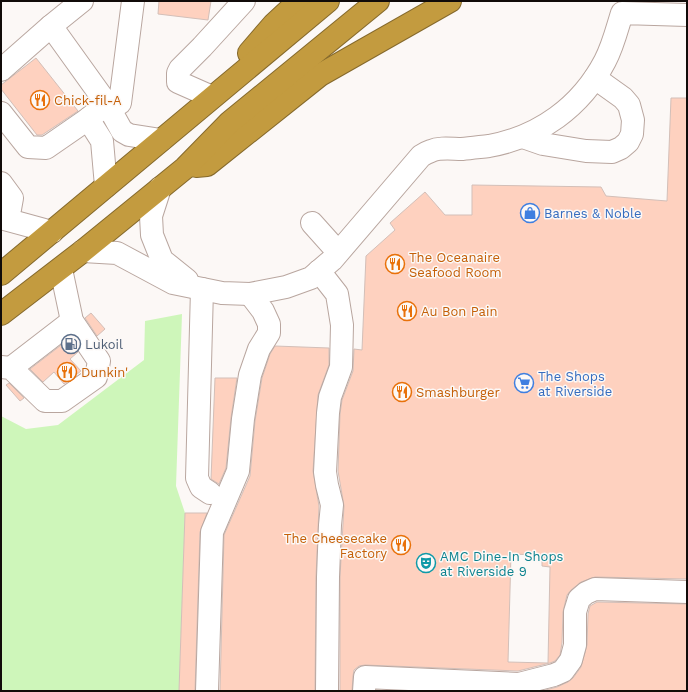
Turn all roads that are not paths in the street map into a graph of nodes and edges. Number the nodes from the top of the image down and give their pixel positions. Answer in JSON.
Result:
{"nodes":[{"id":1,"x":82,"y":1,"type":"edge"},
{"id":2,"x":133,"y":1,"type":"edge"},
{"id":3,"x":222,"y":1,"type":"edge"},
{"id":4,"x":244,"y":1,"type":"edge"},
{"id":5,"x":299,"y":1,"type":"edge"},
{"id":6,"x":328,"y":1,"type":"edge"},
{"id":7,"x":378,"y":1,"type":"edge"},
{"id":8,"x":450,"y":1,"type":"edge"},
{"id":9,"x":619,"y":7,"type":"edge"},
{"id":10,"x":687,"y":15,"type":"edge"},
{"id":11,"x":222,"y":24,"type":"junction"},
{"id":12,"x":51,"y":26,"type":"junction"},
{"id":13,"x":1,"y":70,"type":"edge"},
{"id":14,"x":595,"y":78,"type":"junction"},
{"id":15,"x":212,"y":97,"type":"junction"},
{"id":16,"x":107,"y":104,"type":"junction"},
{"id":17,"x":1,"y":113,"type":"edge"},
{"id":18,"x":88,"y":119,"type":"junction"},
{"id":19,"x":523,"y":137,"type":"junction"},
{"id":20,"x":161,"y":140,"type":"junction"},
{"id":21,"x":185,"y":168,"type":"junction"},
{"id":22,"x":1,"y":184,"type":"edge"},
{"id":23,"x":106,"y":186,"type":"junction"},
{"id":24,"x":160,"y":188,"type":"junction"},
{"id":25,"x":1,"y":217,"type":"edge"},
{"id":26,"x":312,"y":223,"type":"dead end"},
{"id":27,"x":52,"y":232,"type":"junction"},
{"id":28,"x":83,"y":251,"type":"junction"},
{"id":29,"x":338,"y":252,"type":"junction"},
{"id":30,"x":61,"y":269,"type":"junction"},
{"id":31,"x":319,"y":271,"type":"junction"},
{"id":32,"x":1,"y":274,"type":"edge"},
{"id":33,"x":199,"y":288,"type":"junction"},
{"id":34,"x":250,"y":294,"type":"junction"},
{"id":35,"x":1,"y":314,"type":"edge"},
{"id":36,"x":72,"y":321,"type":"junction"},
{"id":37,"x":6,"y":368,"type":"edge"},
{"id":38,"x":210,"y":493,"type":"dead end"},
{"id":39,"x":687,"y":592,"type":"edge"},
{"id":40,"x":207,"y":691,"type":"edge"},
{"id":41,"x":326,"y":691,"type":"edge"},
{"id":42,"x":364,"y":691,"type":"edge"}],
"edges":[{"from":1,"to":12,"type":"lane"},
{"from":2,"to":16,"type":"lane"},
{"from":3,"to":11,"type":"lane"},
{"from":4,"to":11,"type":"lane"},
{"from":5,"to":15,"type":"highway"},
{"from":6,"to":15,"type":"highway"},
{"from":7,"to":21,"type":"highway"},
{"from":8,"to":21,"type":"highway"},
{"from":9,"to":10,"type":"lane"},
{"from":9,"to":14,"type":"lane"},
{"from":11,"to":15,"type":"lane"},
{"from":12,"to":13,"type":"lane"},
{"from":12,"to":16,"type":"lane"},
{"from":14,"to":19,"type":"lane"},
{"from":14,"to":19,"type":"lane"},
{"from":15,"to":20,"type":"highway"},
{"from":16,"to":18,"type":"lane"},
{"from":16,"to":20,"type":"lane"},
{"from":17,"to":18,"type":"lane"},
{"from":18,"to":23,"type":"lane"},
{"from":19,"to":29,"type":"lane"},
{"from":20,"to":23,"type":"highway"},
{"from":21,"to":24,"type":"highway"},
{"from":22,"to":25,"type":"lane"},
{"from":23,"to":27,"type":"highway"},
{"from":24,"to":28,"type":"highway"},
{"from":24,"to":33,"type":"lane"},
{"from":25,"to":27,"type":"lane"},
{"from":26,"to":29,"type":"lane"},
{"from":27,"to":32,"type":"highway"},
{"from":28,"to":30,"type":"highway"},
{"from":28,"to":33,"type":"lane"},
{"from":29,"to":31,"type":"lane"},
{"from":30,"to":35,"type":"highway"},
{"from":30,"to":36,"type":"lane"},
{"from":31,"to":34,"type":"lane"},
{"from":31,"to":41,"type":"lane"},
{"from":33,"to":34,"type":"lane"},
{"from":33,"to":38,"type":"lane"},
{"from":34,"to":40,"type":"lane"},
{"from":36,"to":37,"type":"lane"},
{"from":36,"to":37,"type":"lane"},
{"from":39,"to":42,"type":"lane"}]}
